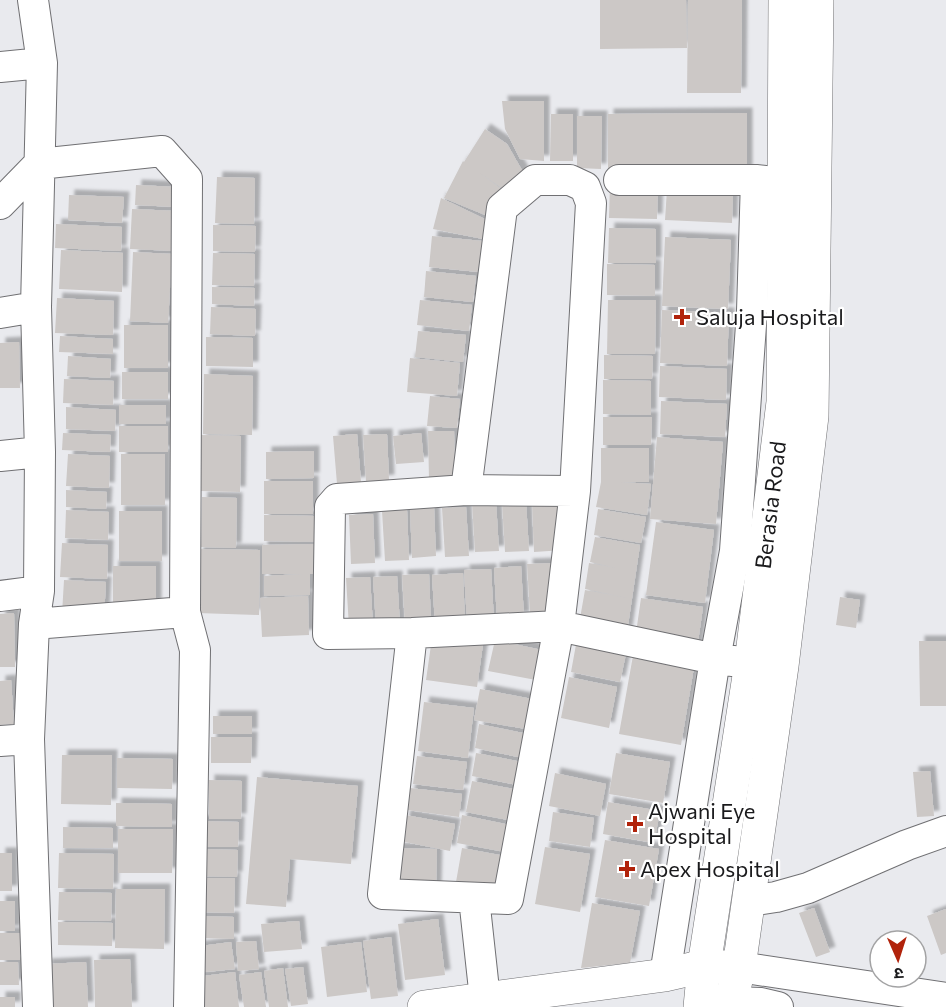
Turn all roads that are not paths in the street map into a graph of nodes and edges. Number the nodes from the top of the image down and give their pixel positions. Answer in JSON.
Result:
{"nodes":[{"id":1,"x":33,"y":0,"type":"edge"},
{"id":2,"x":785,"y":0,"type":"edge"},
{"id":3,"x":818,"y":0,"type":"edge"},
{"id":4,"x":42,"y":63,"type":"junction"},
{"id":5,"x":0,"y":67,"type":"edge"},
{"id":6,"x":39,"y":164,"type":"junction"},
{"id":7,"x":619,"y":180,"type":"dead end"},
{"id":8,"x":769,"y":181,"type":"junction"},
{"id":9,"x":816,"y":181,"type":"junction"},
{"id":10,"x":0,"y":204,"type":"edge"},
{"id":11,"x":36,"y":307,"type":"junction"},
{"id":12,"x":0,"y":313,"type":"edge"},
{"id":13,"x":40,"y":452,"type":"junction"},
{"id":14,"x":0,"y":456,"type":"edge"},
{"id":15,"x":466,"y":490,"type":"junction"},
{"id":16,"x":575,"y":491,"type":"junction"},
{"id":17,"x":39,"y":591,"type":"junction"},
{"id":18,"x":0,"y":597,"type":"edge"},
{"id":19,"x":185,"y":612,"type":"junction"},
{"id":20,"x":34,"y":624,"type":"junction"},
{"id":21,"x":559,"y":626,"type":"junction"},
{"id":22,"x":412,"y":633,"type":"junction"},
{"id":23,"x":715,"y":659,"type":"junction"},
{"id":24,"x":751,"y":663,"type":"junction"},
{"id":25,"x":14,"y":740,"type":"edge"},
{"id":26,"x":946,"y":831,"type":"edge"},
{"id":27,"x":474,"y":898,"type":"junction"},
{"id":28,"x":748,"y":901,"type":"junction"},
{"id":29,"x":704,"y":966,"type":"junction"},
{"id":30,"x":739,"y":968,"type":"junction"},
{"id":31,"x":665,"y":975,"type":"junction"},
{"id":32,"x":946,"y":998,"type":"edge"},
{"id":33,"x":486,"y":999,"type":"junction"},
{"id":34,"x":729,"y":1005,"type":"edge"},
{"id":35,"x":38,"y":1007,"type":"edge"},
{"id":36,"x":189,"y":1007,"type":"edge"},
{"id":37,"x":424,"y":1007,"type":"edge"}],
"edges":[{"from":1,"to":4,"type":"street"},
{"from":2,"to":8,"type":"main road","name":"Berasia Road"},
{"from":3,"to":9,"type":"main road","name":"Berasia Road"},
{"from":4,"to":5,"type":"street"},
{"from":4,"to":6,"type":"street"},
{"from":6,"to":10,"type":"street"},
{"from":6,"to":11,"type":"street"},
{"from":6,"to":19,"type":"street"},
{"from":7,"to":8,"type":"street"},
{"from":8,"to":9,"type":"street"},
{"from":8,"to":23,"type":"street"},
{"from":8,"to":24,"type":"main road","name":"Berasia Road"},
{"from":9,"to":28,"type":"main road","name":"Berasia Road"},
{"from":11,"to":12,"type":"street"},
{"from":11,"to":13,"type":"street"},
{"from":13,"to":14,"type":"street"},
{"from":13,"to":17,"type":"street"},
{"from":15,"to":16,"type":"street"},
{"from":15,"to":16,"type":"street"},
{"from":15,"to":22,"type":"street"},
{"from":16,"to":21,"type":"street"},
{"from":17,"to":18,"type":"street"},
{"from":17,"to":20,"type":"street"},
{"from":19,"to":20,"type":"street"},
{"from":19,"to":36,"type":"street"},
{"from":20,"to":25,"type":"street"},
{"from":21,"to":22,"type":"street"},
{"from":21,"to":23,"type":"street"},
{"from":21,"to":27,"type":"street"},
{"from":22,"to":27,"type":"street"},
{"from":23,"to":24,"type":"street"},
{"from":23,"to":31,"type":"street"},
{"from":24,"to":29,"type":"main road","name":"Berasia Road"},
{"from":25,"to":35,"type":"street"},
{"from":26,"to":28,"type":"street"},
{"from":27,"to":33,"type":"street"},
{"from":28,"to":30,"type":"main road","name":"Berasia Road"},
{"from":29,"to":30,"type":"main road"},
{"from":29,"to":31,"type":"main road"},
{"from":29,"to":34,"type":"main road","name":"Berasia Road"},
{"from":30,"to":32,"type":"street"},
{"from":30,"to":34,"type":"main road","name":"Berasia Road"},
{"from":31,"to":33,"type":"main road"},
{"from":33,"to":37,"type":"main road"}]}
